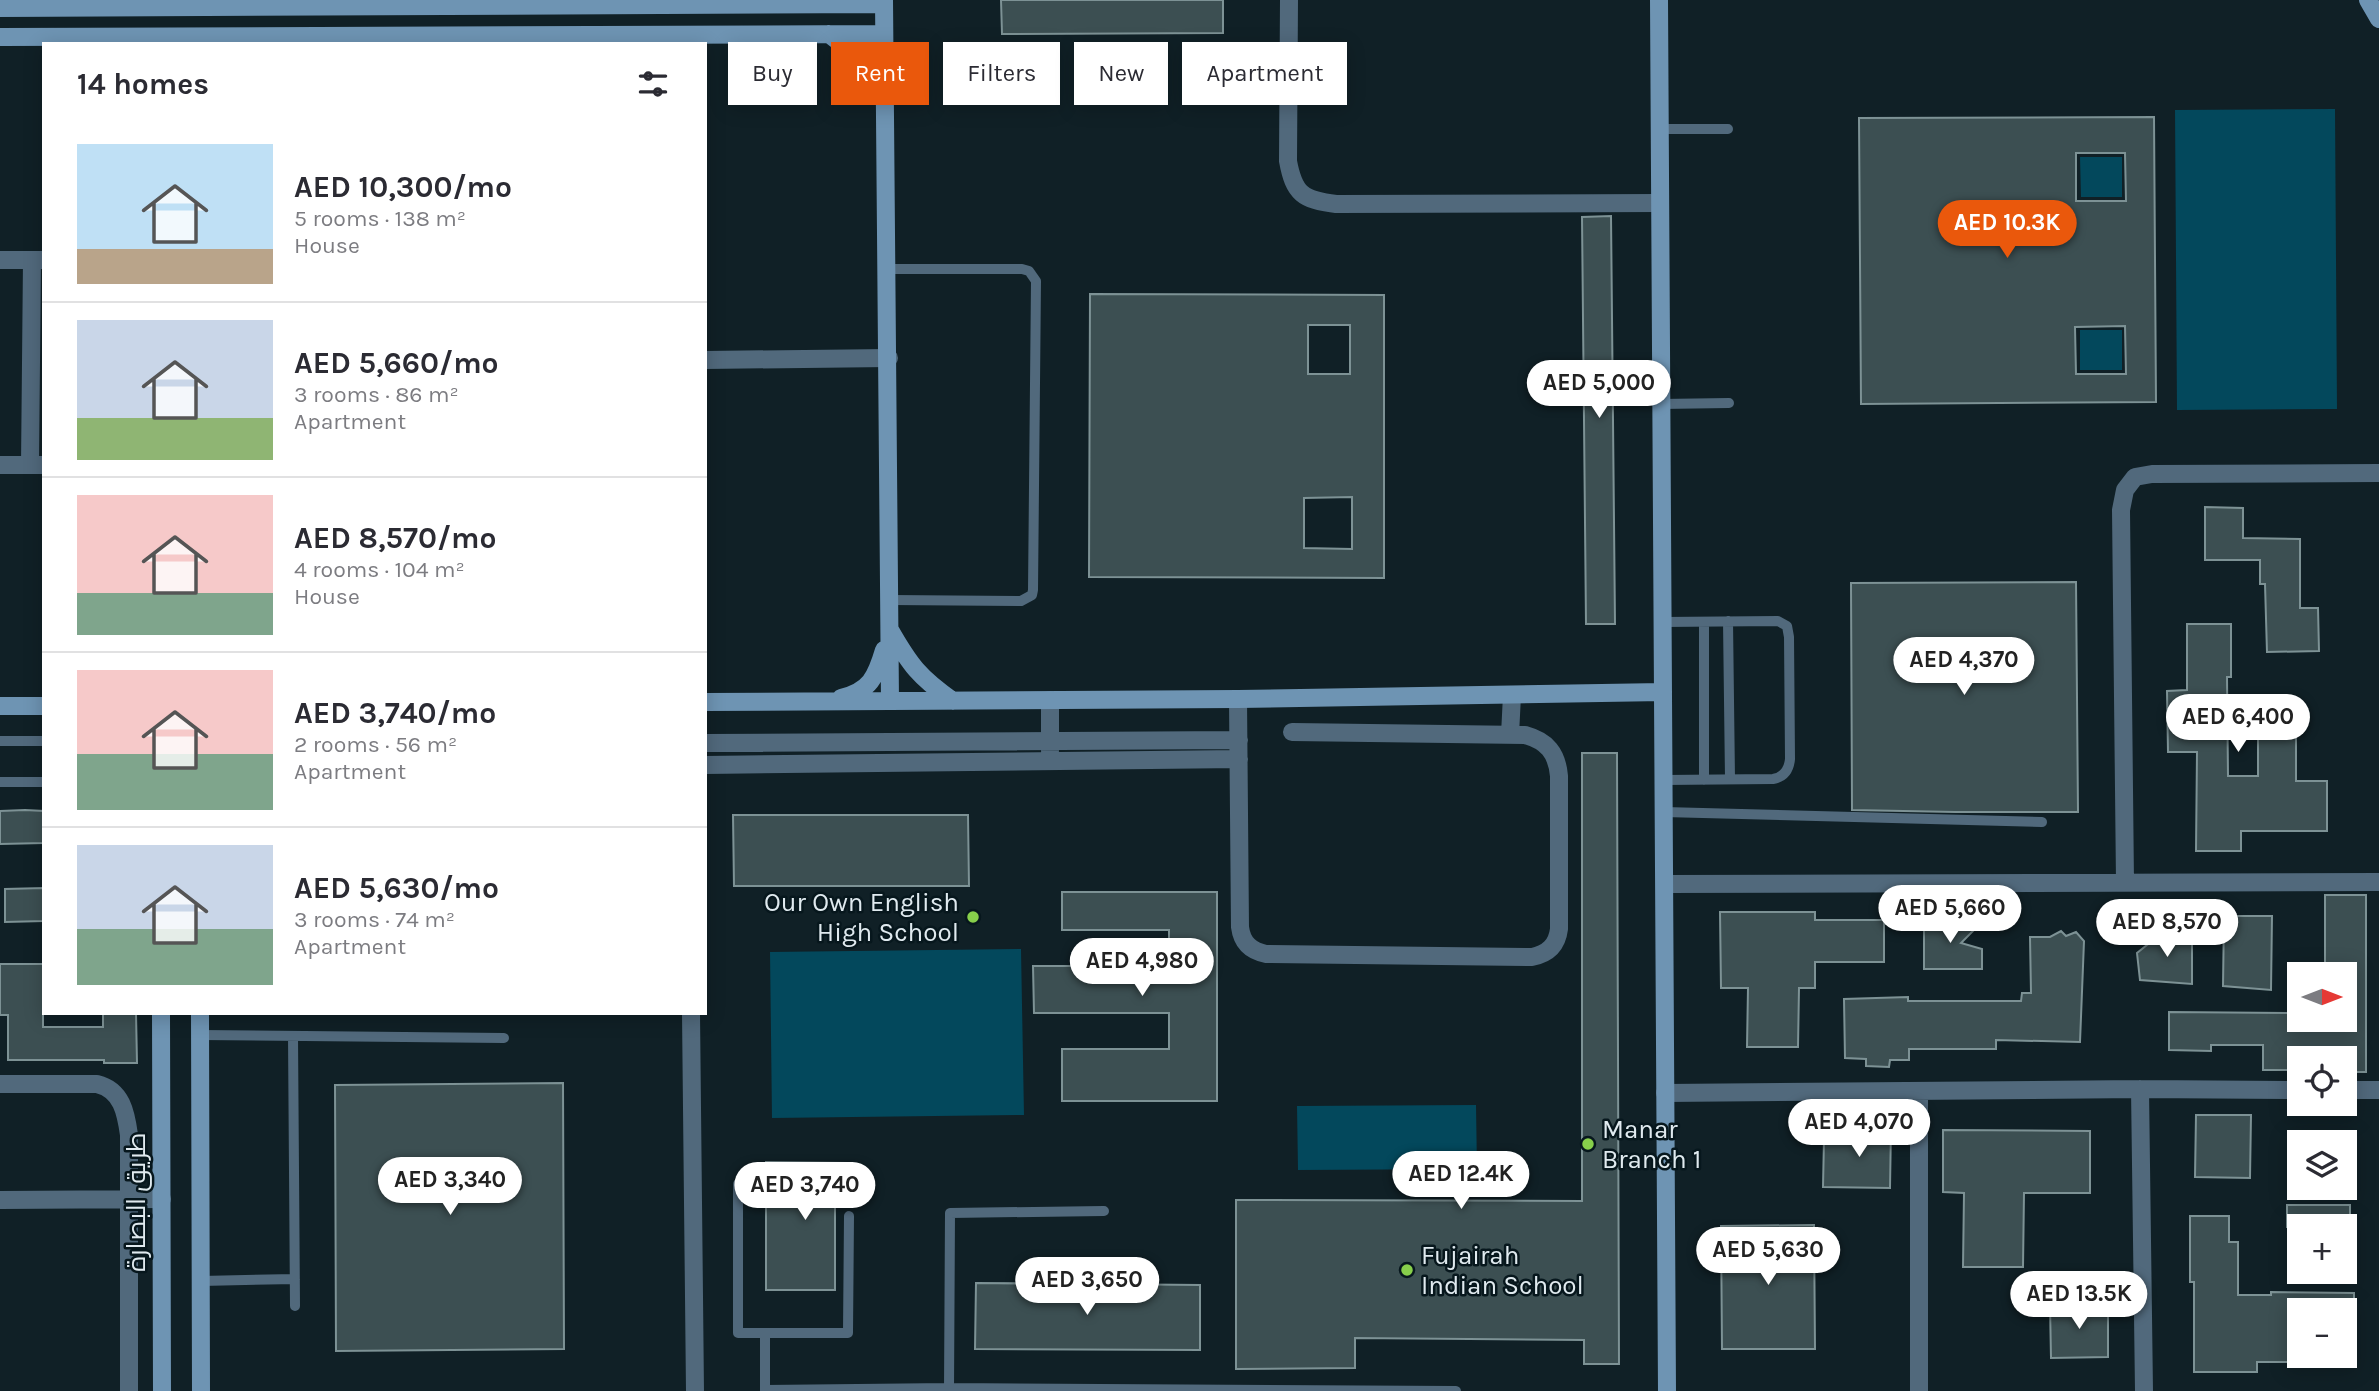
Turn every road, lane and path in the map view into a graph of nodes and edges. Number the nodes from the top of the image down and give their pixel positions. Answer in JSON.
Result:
{"nodes":[{"id":1,"x":1289,"y":0,"type":"edge"},
{"id":2,"x":1659,"y":0,"type":"edge"},
{"id":3,"x":1673,"y":0,"type":"edge"},
{"id":4,"x":2368,"y":0,"type":"edge"},
{"id":5,"x":832,"y":2,"type":"edge"},
{"id":6,"x":884,"y":2,"type":"edge"},
{"id":7,"x":230,"y":3,"type":"edge"},
{"id":8,"x":604,"y":3,"type":"edge"},
{"id":9,"x":0,"y":8,"type":"edge"},
{"id":10,"x":2379,"y":19,"type":"edge"},
{"id":11,"x":1659,"y":23,"type":"junction"},
{"id":12,"x":829,"y":34,"type":"junction"},
{"id":13,"x":884,"y":34,"type":"junction"},
{"id":14,"x":0,"y":37,"type":"edge"},
{"id":15,"x":587,"y":39,"type":"edge"},
{"id":16,"x":209,"y":40,"type":"edge"},
{"id":17,"x":839,"y":42,"type":"edge"},
{"id":18,"x":884,"y":42,"type":"edge"},
{"id":19,"x":886,"y":105,"type":"edge"},
{"id":20,"x":1660,"y":129,"type":"junction"},
{"id":21,"x":1728,"y":129,"type":"dead end"},
{"id":22,"x":1660,"y":203,"type":"junction"},
{"id":23,"x":0,"y":260,"type":"edge"},
{"id":24,"x":38,"y":260,"type":"edge"},
{"id":25,"x":888,"y":269,"type":"junction"},
{"id":26,"x":889,"y":358,"type":"junction"},
{"id":27,"x":707,"y":360,"type":"edge"},
{"id":28,"x":1729,"y":403,"type":"dead end"},
{"id":29,"x":1661,"y":404,"type":"junction"},
{"id":30,"x":0,"y":465,"type":"edge"},
{"id":31,"x":37,"y":465,"type":"edge"},
{"id":32,"x":2379,"y":473,"type":"edge"},
{"id":33,"x":890,"y":600,"type":"junction"},
{"id":34,"x":1728,"y":621,"type":"junction"},
{"id":35,"x":1663,"y":622,"type":"junction"},
{"id":36,"x":1704,"y":622,"type":"junction"},
{"id":37,"x":890,"y":630,"type":"junction"},
{"id":38,"x":1663,"y":692,"type":"junction"},
{"id":39,"x":1512,"y":695,"type":"junction"},
{"id":40,"x":1238,"y":699,"type":"junction"},
{"id":41,"x":1050,"y":700,"type":"junction"},
{"id":42,"x":829,"y":701,"type":"junction"},
{"id":43,"x":890,"y":701,"type":"junction"},
{"id":44,"x":953,"y":701,"type":"junction"},
{"id":45,"x":707,"y":702,"type":"edge"},
{"id":46,"x":0,"y":706,"type":"edge"},
{"id":47,"x":42,"y":706,"type":"edge"},
{"id":48,"x":1292,"y":732,"type":"dead end"},
{"id":49,"x":1510,"y":735,"type":"junction"},
{"id":50,"x":1239,"y":740,"type":"junction"},
{"id":51,"x":0,"y":741,"type":"edge"},
{"id":52,"x":42,"y":741,"type":"edge"},
{"id":53,"x":1050,"y":741,"type":"junction"},
{"id":54,"x":707,"y":743,"type":"edge"},
{"id":55,"x":1239,"y":759,"type":"junction"},
{"id":56,"x":1050,"y":761,"type":"junction"},
{"id":57,"x":707,"y":765,"type":"edge"},
{"id":58,"x":1704,"y":779,"type":"junction"},
{"id":59,"x":1730,"y":779,"type":"junction"},
{"id":60,"x":1664,"y":780,"type":"junction"},
{"id":61,"x":0,"y":782,"type":"edge"},
{"id":62,"x":42,"y":782,"type":"edge"},
{"id":63,"x":1664,"y":812,"type":"junction"},
{"id":64,"x":2042,"y":822,"type":"dead end"},
{"id":65,"x":2124,"y":882,"type":"junction"},
{"id":66,"x":2379,"y":882,"type":"edge"},
{"id":67,"x":1665,"y":884,"type":"junction"},
{"id":68,"x":161,"y":1015,"type":"edge"},
{"id":69,"x":200,"y":1015,"type":"edge"},
{"id":70,"x":691,"y":1015,"type":"edge"},
{"id":71,"x":200,"y":1035,"type":"junction"},
{"id":72,"x":293,"y":1036,"type":"junction"},
{"id":73,"x":504,"y":1038,"type":"dead end"},
{"id":74,"x":0,"y":1084,"type":"edge"},
{"id":75,"x":2140,"y":1089,"type":"junction"},
{"id":76,"x":2287,"y":1090,"type":"edge"},
{"id":77,"x":2357,"y":1090,"type":"edge"},
{"id":78,"x":2379,"y":1090,"type":"edge"},
{"id":79,"x":1919,"y":1091,"type":"junction"},
{"id":80,"x":1665,"y":1093,"type":"junction"},
{"id":81,"x":738,"y":1184,"type":"dead end"},
{"id":82,"x":129,"y":1199,"type":"junction"},
{"id":83,"x":162,"y":1199,"type":"junction"},
{"id":84,"x":0,"y":1200,"type":"edge"},
{"id":85,"x":1104,"y":1211,"type":"dead end"},
{"id":86,"x":849,"y":1216,"type":"dead end"},
{"id":87,"x":295,"y":1279,"type":"junction"},
{"id":88,"x":201,"y":1281,"type":"junction"},
{"id":89,"x":295,"y":1306,"type":"dead end"},
{"id":90,"x":765,"y":1333,"type":"junction"},
{"id":91,"x":765,"y":1390,"type":"edge"},
{"id":92,"x":949,"y":1390,"type":"edge"},
{"id":93,"x":129,"y":1391,"type":"edge"},
{"id":94,"x":162,"y":1391,"type":"edge"},
{"id":95,"x":201,"y":1391,"type":"edge"},
{"id":96,"x":695,"y":1391,"type":"edge"},
{"id":97,"x":1456,"y":1391,"type":"edge"},
{"id":98,"x":1667,"y":1391,"type":"edge"},
{"id":99,"x":1919,"y":1391,"type":"edge"},
{"id":100,"x":2144,"y":1391,"type":"edge"}],
"edges":[{"from":1,"to":22,"type":"street"},
{"from":2,"to":11,"type":"street"},
{"from":3,"to":11,"type":"street"},
{"from":4,"to":10,"type":"street"},
{"from":5,"to":6,"type":"street"},
{"from":5,"to":8,"type":"street"},
{"from":6,"to":13,"type":"street"},
{"from":7,"to":8,"type":"street"},
{"from":7,"to":9,"type":"street"},
{"from":11,"to":20,"type":"street"},
{"from":12,"to":13,"type":"street"},
{"from":12,"to":15,"type":"street"},
{"from":12,"to":17,"type":"street"},
{"from":13,"to":18,"type":"street"},
{"from":14,"to":16,"type":"street"},
{"from":15,"to":16,"type":"street"},
{"from":19,"to":25,"type":"street"},
{"from":20,"to":21,"type":"lane"},
{"from":20,"to":22,"type":"street"},
{"from":22,"to":29,"type":"street"},
{"from":23,"to":24,"type":"street"},
{"from":24,"to":31,"type":"street"},
{"from":25,"to":26,"type":"street"},
{"from":25,"to":33,"type":"lane"},
{"from":26,"to":27,"type":"street"},
{"from":26,"to":33,"type":"street"},
{"from":28,"to":29,"type":"lane"},
{"from":29,"to":35,"type":"street"},
{"from":30,"to":31,"type":"street"},
{"from":32,"to":65,"type":"street"},
{"from":33,"to":37,"type":"street"},
{"from":34,"to":36,"type":"lane"},
{"from":34,"to":59,"type":"lane"},
{"from":34,"to":59,"type":"lane"},
{"from":35,"to":36,"type":"lane"},
{"from":35,"to":38,"type":"street"},
{"from":36,"to":58,"type":"lane"},
{"from":37,"to":42,"type":"street"},
{"from":37,"to":43,"type":"street"},
{"from":37,"to":44,"type":"street"},
{"from":38,"to":39,"type":"street"},
{"from":38,"to":60,"type":"street"},
{"from":39,"to":40,"type":"street"},
{"from":39,"to":49,"type":"street"},
{"from":40,"to":41,"type":"street"},
{"from":40,"to":50,"type":"street"},
{"from":41,"to":44,"type":"street"},
{"from":41,"to":53,"type":"street"},
{"from":42,"to":43,"type":"street"},
{"from":42,"to":45,"type":"street"},
{"from":43,"to":44,"type":"street"},
{"from":46,"to":47,"type":"street"},
{"from":48,"to":49,"type":"street"},
{"from":49,"to":55,"type":"street"},
{"from":50,"to":53,"type":"street"},
{"from":50,"to":55,"type":"street"},
{"from":51,"to":52,"type":"lane"},
{"from":53,"to":54,"type":"street"},
{"from":53,"to":56,"type":"street"},
{"from":55,"to":56,"type":"street"},
{"from":56,"to":57,"type":"street"},
{"from":58,"to":59,"type":"lane"},
{"from":58,"to":60,"type":"lane"},
{"from":60,"to":63,"type":"street"},
{"from":61,"to":62,"type":"lane"},
{"from":63,"to":64,"type":"lane"},
{"from":63,"to":67,"type":"street"},
{"from":65,"to":66,"type":"street"},
{"from":65,"to":67,"type":"street"},
{"from":67,"to":80,"type":"street"},
{"from":68,"to":83,"type":"street","name":"طريق البصارة"},
{"from":69,"to":71,"type":"street"},
{"from":70,"to":96,"type":"street"},
{"from":71,"to":72,"type":"lane"},
{"from":71,"to":88,"type":"street"},
{"from":72,"to":73,"type":"lane"},
{"from":72,"to":87,"type":"lane"},
{"from":74,"to":82,"type":"street"},
{"from":75,"to":76,"type":"street"},
{"from":75,"to":79,"type":"street"},
{"from":75,"to":100,"type":"street"},
{"from":77,"to":78,"type":"street"},
{"from":79,"to":80,"type":"street"},
{"from":79,"to":99,"type":"street"},
{"from":80,"to":98,"type":"street"},
{"from":81,"to":90,"type":"lane"},
{"from":82,"to":83,"type":"street"},
{"from":82,"to":84,"type":"street"},
{"from":82,"to":93,"type":"street"},
{"from":83,"to":94,"type":"street","name":"طريق البصارة"},
{"from":85,"to":92,"type":"lane"},
{"from":86,"to":90,"type":"lane"},
{"from":87,"to":88,"type":"lane"},
{"from":87,"to":89,"type":"lane"},
{"from":88,"to":95,"type":"street"},
{"from":90,"to":91,"type":"lane"},
{"from":91,"to":92,"type":"lane"},
{"from":92,"to":97,"type":"lane"}]}
